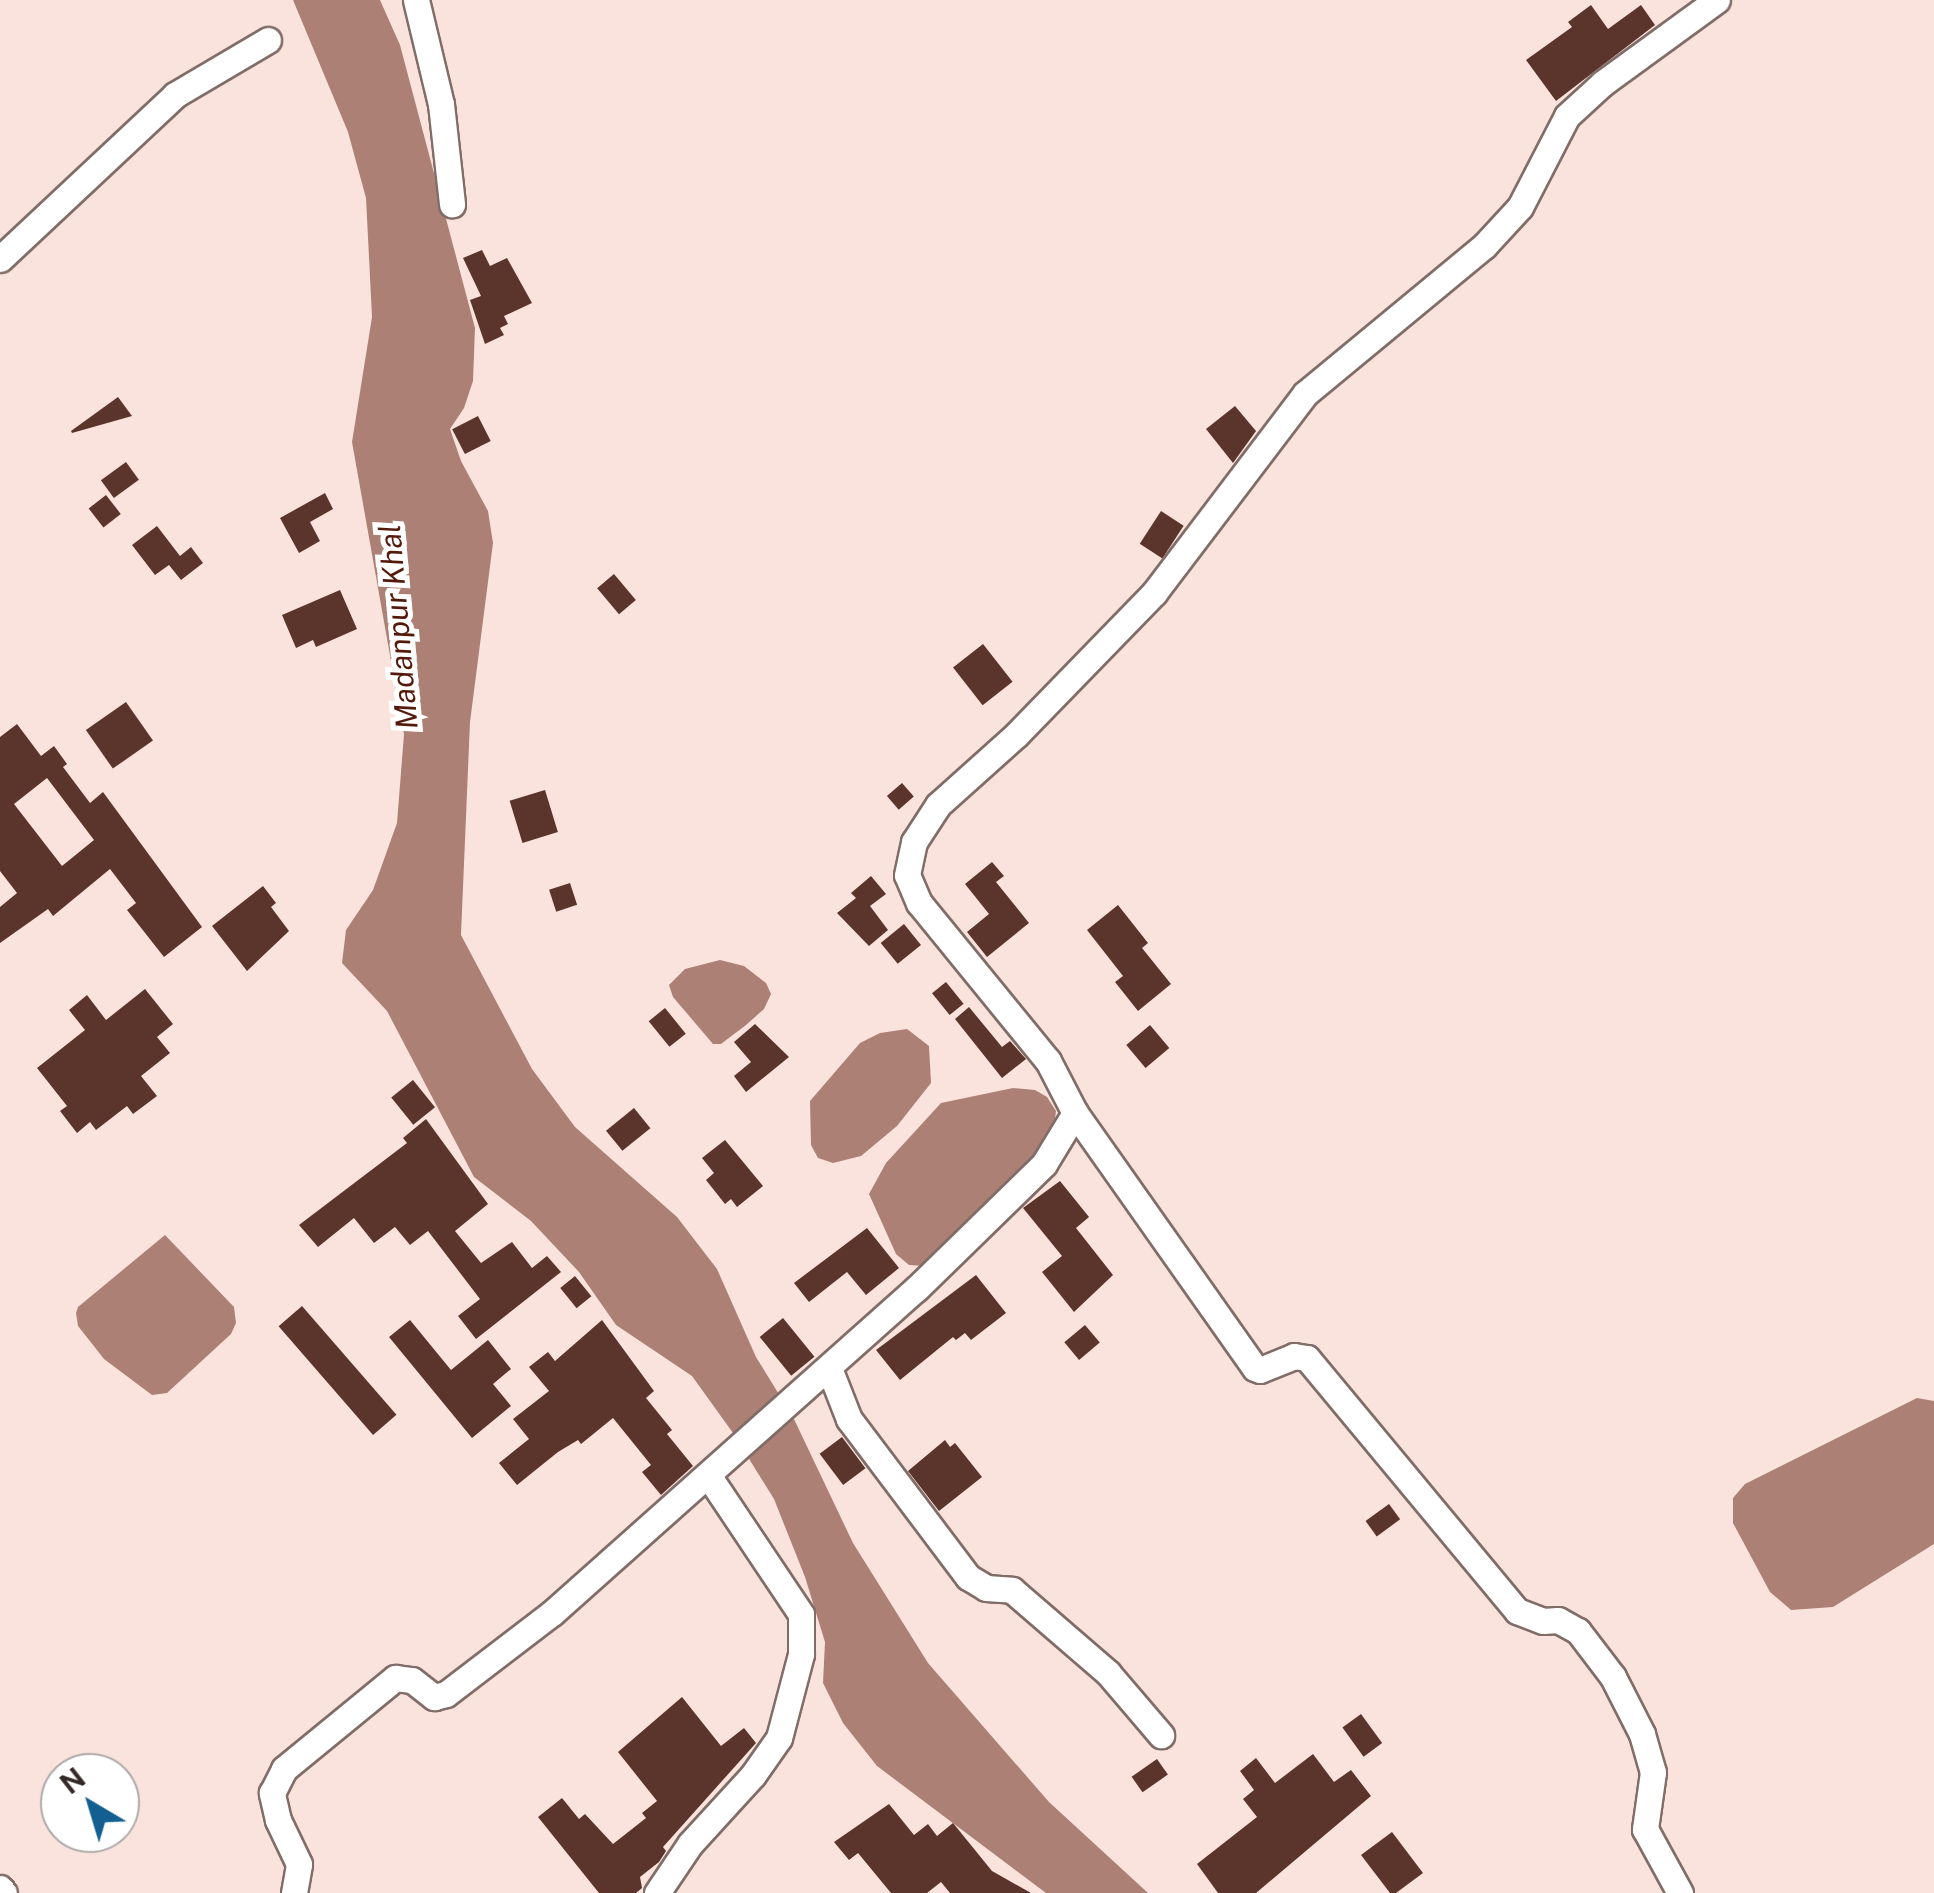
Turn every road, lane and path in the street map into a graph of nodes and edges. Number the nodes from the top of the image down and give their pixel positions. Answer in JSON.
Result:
{"nodes":[{"id":1,"x":416,"y":0,"type":"edge"},
{"id":2,"x":1717,"y":0,"type":"edge"},
{"id":3,"x":268,"y":40,"type":"dead end"},
{"id":4,"x":452,"y":204,"type":"dead end"},
{"id":5,"x":0,"y":259,"type":"edge"},
{"id":6,"x":1075,"y":1113,"type":"junction"},
{"id":7,"x":829,"y":1368,"type":"junction"},
{"id":8,"x":708,"y":1475,"type":"junction"},
{"id":9,"x":1161,"y":1735,"type":"dead end"},
{"id":10,"x":294,"y":1893,"type":"edge"},
{"id":11,"x":657,"y":1893,"type":"edge"},
{"id":12,"x":1680,"y":1893,"type":"edge"}],
"edges":[{"from":1,"to":4,"type":"street"},
{"from":2,"to":6,"type":"street"},
{"from":3,"to":5,"type":"street"},
{"from":6,"to":7,"type":"street"},
{"from":6,"to":12,"type":"street"},
{"from":7,"to":8,"type":"street"},
{"from":7,"to":9,"type":"street"},
{"from":8,"to":10,"type":"street"},
{"from":8,"to":11,"type":"street"}]}
